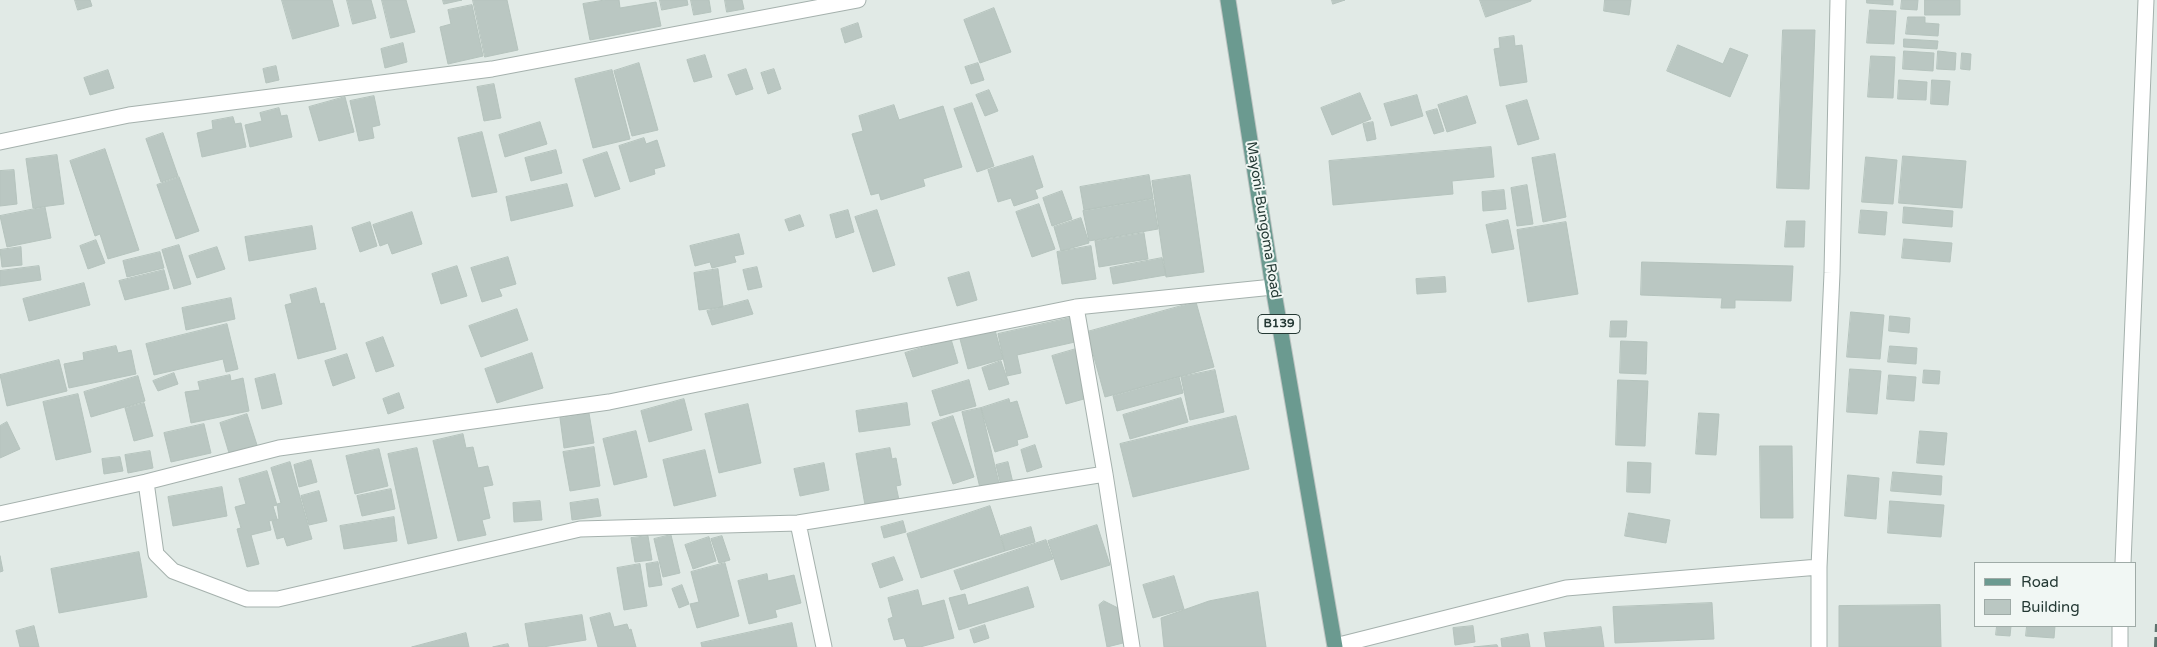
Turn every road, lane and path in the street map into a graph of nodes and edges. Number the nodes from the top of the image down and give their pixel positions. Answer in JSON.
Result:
{"nodes":[{"id":1,"x":858,"y":0,"type":"edge"},
{"id":2,"x":1228,"y":0,"type":"edge"},
{"id":3,"x":1838,"y":0,"type":"edge"},
{"id":4,"x":2146,"y":0,"type":"edge"},
{"id":5,"x":0,"y":142,"type":"edge"},
{"id":6,"x":1273,"y":287,"type":"junction"},
{"id":7,"x":1076,"y":307,"type":"junction"},
{"id":8,"x":1105,"y":474,"type":"junction"},
{"id":9,"x":146,"y":482,"type":"junction"},
{"id":10,"x":0,"y":514,"type":"edge"},
{"id":11,"x":798,"y":523,"type":"junction"},
{"id":12,"x":2123,"y":562,"type":"edge"},
{"id":13,"x":1819,"y":567,"type":"junction"},
{"id":14,"x":2120,"y":627,"type":"edge"},
{"id":15,"x":824,"y":647,"type":"edge"},
{"id":16,"x":1132,"y":647,"type":"edge"},
{"id":17,"x":1335,"y":647,"type":"edge"},
{"id":18,"x":1819,"y":647,"type":"edge"},
{"id":19,"x":2120,"y":647,"type":"edge"}],
"edges":[{"from":1,"to":5,"type":"street"},
{"from":2,"to":6,"type":"main road","name":"Mayoni-Bungoma Road","number":"B139"},
{"from":3,"to":13,"type":"street"},
{"from":4,"to":12,"type":"street"},
{"from":6,"to":7,"type":"street"},
{"from":6,"to":17,"type":"main road","name":"Mayoni-Bungoma Road","number":"B139"},
{"from":7,"to":8,"type":"street"},
{"from":7,"to":9,"type":"street"},
{"from":8,"to":11,"type":"street"},
{"from":8,"to":16,"type":"street"},
{"from":9,"to":10,"type":"street"},
{"from":9,"to":11,"type":"street"},
{"from":11,"to":15,"type":"street"},
{"from":13,"to":17,"type":"street"},
{"from":13,"to":18,"type":"street"},
{"from":14,"to":19,"type":"street"}]}
